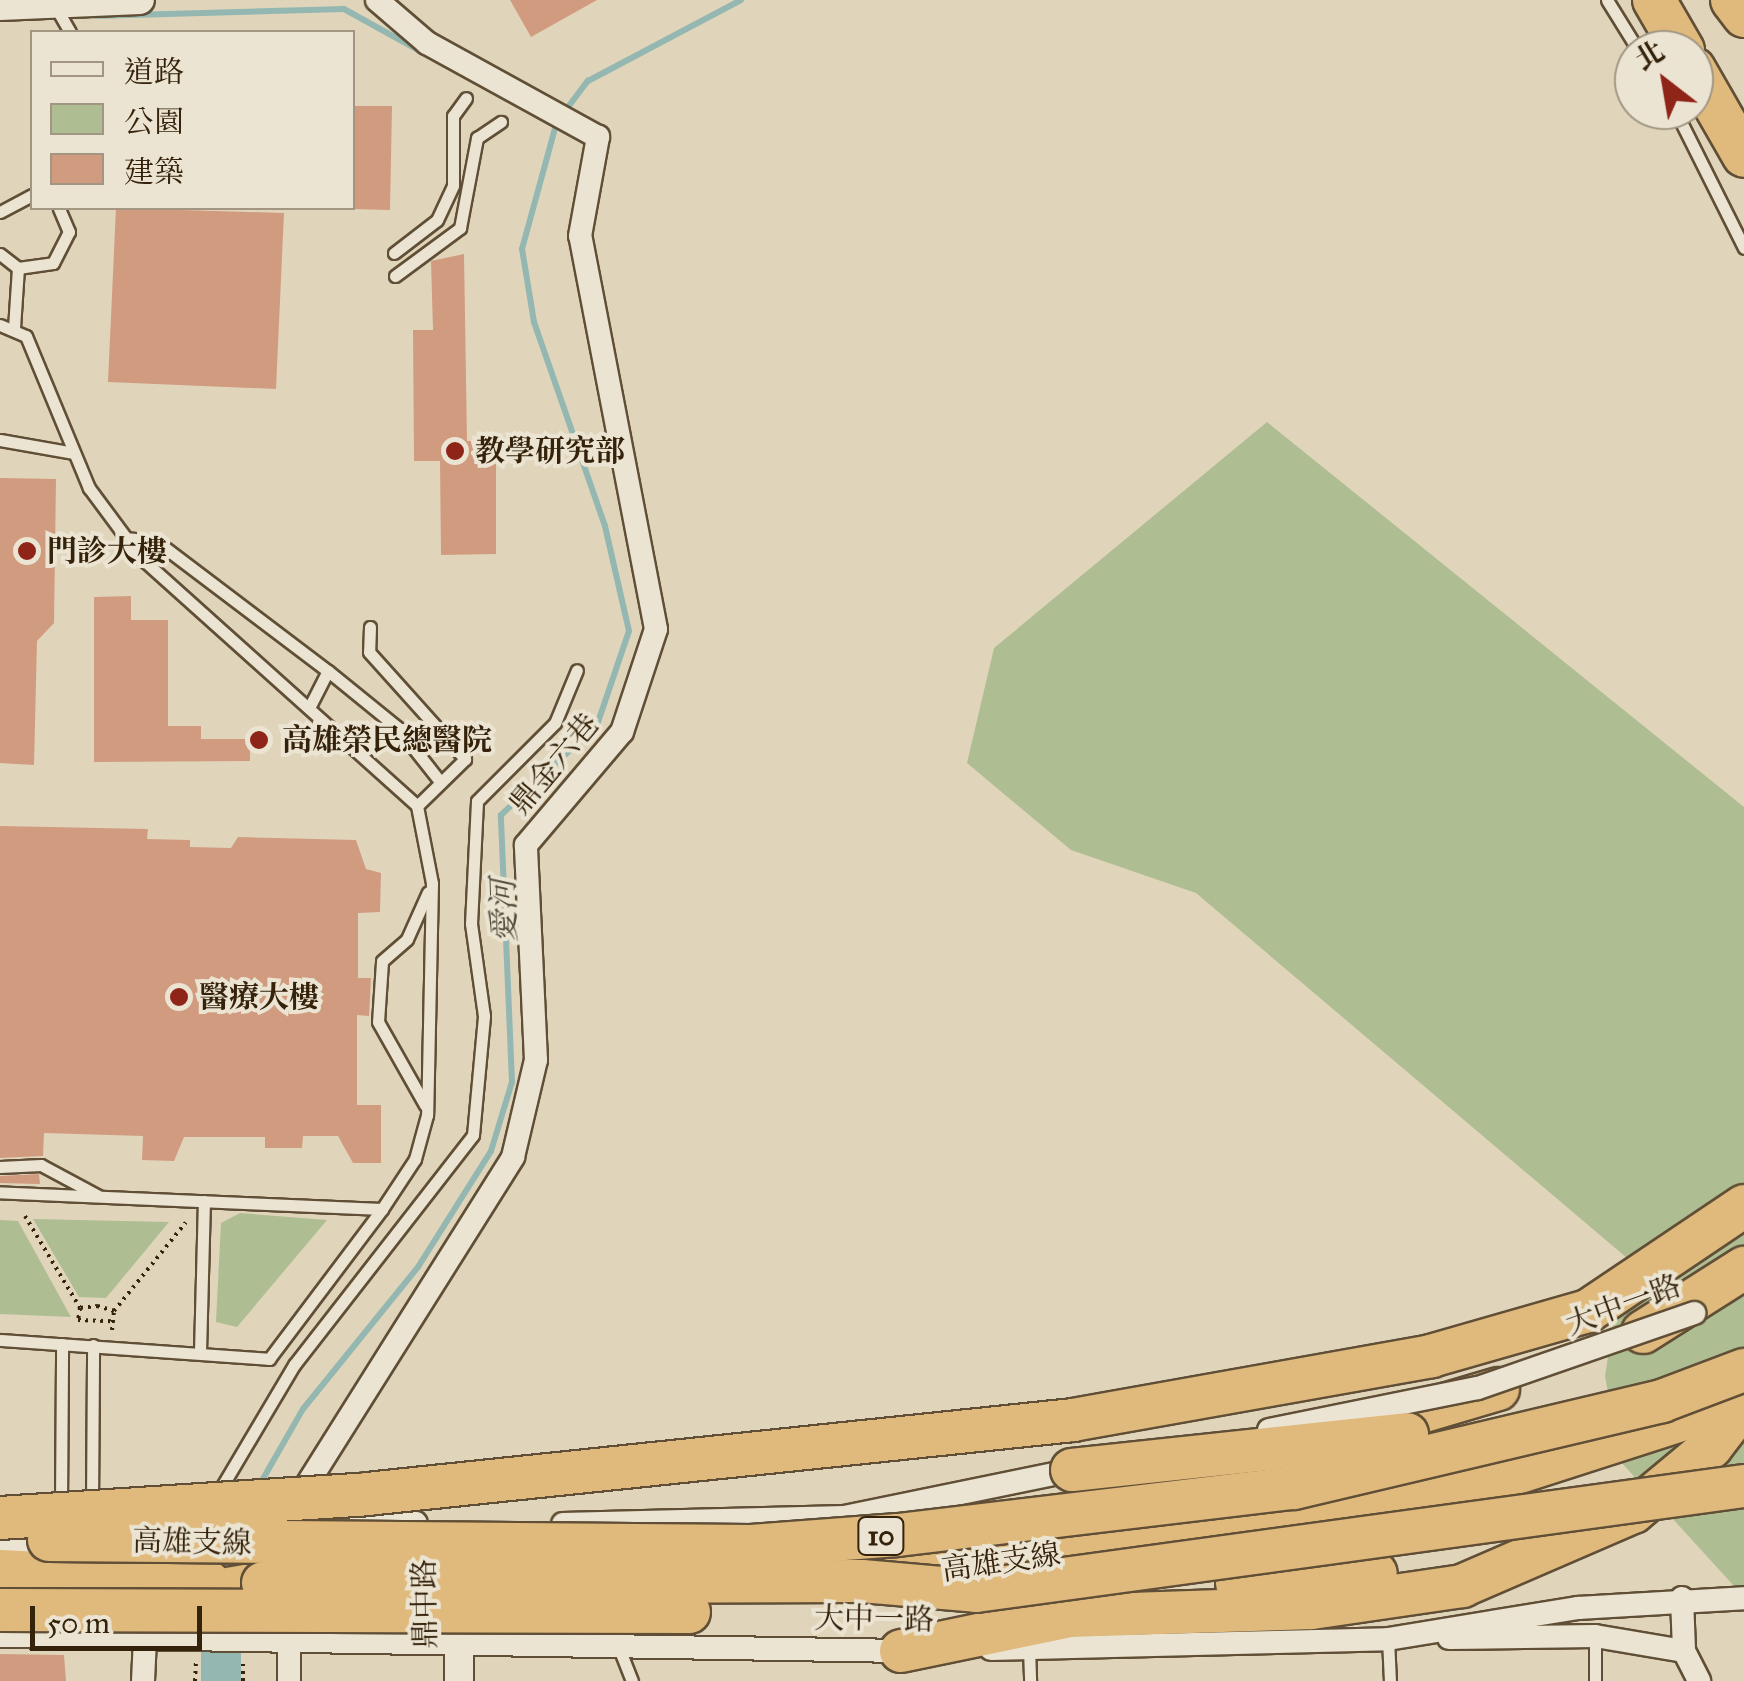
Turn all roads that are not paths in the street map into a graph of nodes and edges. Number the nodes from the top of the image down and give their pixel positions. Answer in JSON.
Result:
{"nodes":[{"id":1,"x":140,"y":0,"type":"edge"},
{"id":2,"x":377,"y":0,"type":"edge"},
{"id":3,"x":1607,"y":0,"type":"edge"},
{"id":4,"x":1654,"y":0,"type":"edge"},
{"id":5,"x":1732,"y":0,"type":"edge"},
{"id":6,"x":53,"y":2,"type":"edge"},
{"id":7,"x":0,"y":6,"type":"edge"},
{"id":8,"x":1744,"y":16,"type":"edge"},
{"id":9,"x":69,"y":30,"type":"edge"},
{"id":10,"x":1626,"y":30,"type":"edge"},
{"id":11,"x":1671,"y":30,"type":"edge"},
{"id":12,"x":466,"y":98,"type":"dead end"},
{"id":13,"x":1714,"y":104,"type":"edge"},
{"id":14,"x":501,"y":122,"type":"dead end"},
{"id":15,"x":1684,"y":130,"type":"edge"},
{"id":16,"x":1744,"y":156,"type":"edge"},
{"id":17,"x":30,"y":196,"type":"edge"},
{"id":18,"x":62,"y":210,"type":"edge"},
{"id":19,"x":0,"y":212,"type":"edge"},
{"id":20,"x":1744,"y":248,"type":"edge"},
{"id":21,"x":394,"y":253,"type":"dead end"},
{"id":22,"x":0,"y":254,"type":"edge"},
{"id":23,"x":18,"y":268,"type":"junction"},
{"id":24,"x":394,"y":276,"type":"dead end"},
{"id":25,"x":0,"y":326,"type":"edge"},
{"id":26,"x":14,"y":328,"type":"junction"},
{"id":27,"x":0,"y":440,"type":"edge"},
{"id":28,"x":74,"y":453,"type":"junction"},
{"id":29,"x":124,"y":538,"type":"junction"},
{"id":30,"x":370,"y":627,"type":"dead end"},
{"id":31,"x":578,"y":670,"type":"dead end"},
{"id":32,"x":328,"y":671,"type":"junction"},
{"id":33,"x":310,"y":704,"type":"junction"},
{"id":34,"x":438,"y":779,"type":"junction"},
{"id":35,"x":417,"y":806,"type":"junction"},
{"id":36,"x":432,"y":884,"type":"junction"},
{"id":37,"x":428,"y":1111,"type":"junction"},
{"id":38,"x":0,"y":1167,"type":"edge"},
{"id":39,"x":0,"y":1192,"type":"edge"},
{"id":40,"x":101,"y":1197,"type":"junction"},
{"id":41,"x":204,"y":1201,"type":"junction"},
{"id":42,"x":1744,"y":1206,"type":"edge"},
{"id":43,"x":382,"y":1209,"type":"junction"},
{"id":44,"x":1744,"y":1268,"type":"edge"},
{"id":45,"x":1744,"y":1280,"type":"edge"},
{"id":46,"x":0,"y":1340,"type":"edge"},
{"id":47,"x":1744,"y":1341,"type":"edge"},
{"id":48,"x":62,"y":1344,"type":"junction"},
{"id":49,"x":93,"y":1345,"type":"junction"},
{"id":50,"x":200,"y":1352,"type":"junction"},
{"id":51,"x":1744,"y":1370,"type":"edge"},
{"id":52,"x":1744,"y":1402,"type":"edge"},
{"id":53,"x":1072,"y":1470,"type":"junction"},
{"id":54,"x":1744,"y":1486,"type":"edge"},
{"id":55,"x":0,"y":1507,"type":"edge"},
{"id":56,"x":60,"y":1508,"type":"junction"},
{"id":57,"x":92,"y":1509,"type":"junction"},
{"id":58,"x":207,"y":1514,"type":"junction"},
{"id":59,"x":290,"y":1517,"type":"junction"},
{"id":60,"x":0,"y":1518,"type":"edge"},
{"id":61,"x":455,"y":1525,"type":"junction"},
{"id":62,"x":0,"y":1539,"type":"edge"},
{"id":63,"x":1576,"y":1542,"type":"junction"},
{"id":64,"x":0,"y":1548,"type":"edge"},
{"id":65,"x":64,"y":1550,"type":"junction"},
{"id":66,"x":0,"y":1561,"type":"edge"},
{"id":67,"x":472,"y":1565,"type":"junction"},
{"id":68,"x":0,"y":1571,"type":"edge"},
{"id":69,"x":256,"y":1571,"type":"junction"},
{"id":70,"x":877,"y":1593,"type":"junction"},
{"id":71,"x":0,"y":1596,"type":"edge"},
{"id":72,"x":1682,"y":1598,"type":"junction"},
{"id":73,"x":1744,"y":1598,"type":"edge"},
{"id":74,"x":0,"y":1610,"type":"edge"},
{"id":75,"x":0,"y":1636,"type":"edge"},
{"id":76,"x":1595,"y":1636,"type":"junction"},
{"id":77,"x":289,"y":1638,"type":"junction"},
{"id":78,"x":1388,"y":1638,"type":"junction"},
{"id":79,"x":145,"y":1639,"type":"junction"},
{"id":80,"x":616,"y":1642,"type":"junction"},
{"id":81,"x":459,"y":1644,"type":"junction"},
{"id":82,"x":1030,"y":1648,"type":"junction"},
{"id":83,"x":901,"y":1651,"type":"junction"},
{"id":84,"x":1684,"y":1652,"type":"junction"},
{"id":85,"x":143,"y":1681,"type":"edge"},
{"id":86,"x":290,"y":1681,"type":"edge"},
{"id":87,"x":459,"y":1681,"type":"edge"},
{"id":88,"x":632,"y":1681,"type":"edge"},
{"id":89,"x":1030,"y":1681,"type":"edge"},
{"id":90,"x":1390,"y":1681,"type":"edge"},
{"id":91,"x":1595,"y":1681,"type":"edge"},
{"id":92,"x":1699,"y":1681,"type":"edge"}],
"edges":[{"from":1,"to":6,"type":"street"},
{"from":2,"to":59,"type":"street","name":"鼎金六巷"},
{"from":3,"to":10,"type":"lane"},
{"from":4,"to":11,"type":"highway"},
{"from":5,"to":8,"type":"highway"},
{"from":6,"to":7,"type":"street"},
{"from":6,"to":9,"type":"lane"},
{"from":12,"to":21,"type":"lane"},
{"from":13,"to":16,"type":"highway"},
{"from":14,"to":24,"type":"lane"},
{"from":15,"to":20,"type":"lane"},
{"from":17,"to":19,"type":"lane"},
{"from":18,"to":23,"type":"lane"},
{"from":22,"to":23,"type":"lane"},
{"from":23,"to":26,"type":"lane"},
{"from":25,"to":26,"type":"lane"},
{"from":26,"to":28,"type":"lane"},
{"from":27,"to":28,"type":"lane"},
{"from":28,"to":29,"type":"lane"},
{"from":29,"to":32,"type":"lane"},
{"from":29,"to":33,"type":"lane"},
{"from":30,"to":34,"type":"lane"},
{"from":31,"to":58,"type":"lane"},
{"from":32,"to":33,"type":"lane"},
{"from":32,"to":34,"type":"lane"},
{"from":33,"to":35,"type":"lane"},
{"from":34,"to":35,"type":"lane"},
{"from":35,"to":36,"type":"lane"},
{"from":36,"to":37,"type":"lane"},
{"from":36,"to":37,"type":"lane"},
{"from":37,"to":43,"type":"lane"},
{"from":38,"to":40,"type":"lane"},
{"from":39,"to":40,"type":"lane"},
{"from":40,"to":41,"type":"lane"},
{"from":41,"to":43,"type":"lane"},
{"from":41,"to":50,"type":"lane"},
{"from":42,"to":59,"type":"lane"},
{"from":42,"to":60,"type":"highway","bridge":true},
{"from":43,"to":50,"type":"lane"},
{"from":44,"to":67,"type":"highway"},
{"from":45,"to":53,"type":"street","name":"大中一路","bridge":true},
{"from":46,"to":48,"type":"lane"},
{"from":47,"to":53,"type":"highway","bridge":true},
{"from":48,"to":49,"type":"lane"},
{"from":48,"to":56,"type":"lane"},
{"from":49,"to":50,"type":"lane"},
{"from":49,"to":57,"type":"lane"},
{"from":51,"to":62,"type":"highway","name":"高雄支線","number":"10","bridge":true},
{"from":52,"to":63,"type":"highway"},
{"from":52,"to":70,"type":"highway","name":"高雄支線","number":"10","bridge":true},
{"from":53,"to":61,"type":"street","name":"大中一路"},
{"from":54,"to":70,"type":"highway","bridge":true},
{"from":55,"to":56,"type":"street","name":"大中一路"},
{"from":56,"to":57,"type":"street","name":"大中一路"},
{"from":57,"to":58,"type":"street","name":"大中一路"},
{"from":57,"to":65,"type":"street"},
{"from":58,"to":59,"type":"street","name":"大中一路"},
{"from":59,"to":61,"type":"street","name":"大中一路"},
{"from":61,"to":67,"type":"street","name":"鼎中路"},
{"from":63,"to":70,"type":"highway"},
{"from":63,"to":83,"type":"highway"},
{"from":64,"to":65,"type":"street"},
{"from":65,"to":66,"type":"street"},
{"from":65,"to":69,"type":"street"},
{"from":67,"to":69,"type":"street"},
{"from":67,"to":81,"type":"street","name":"鼎中路"},
{"from":68,"to":69,"type":"highway","name":"高雄支線","number":"10"},
{"from":69,"to":70,"type":"highway","name":"高雄支線","number":"10","bridge":true},
{"from":69,"to":71,"type":"highway"},
{"from":70,"to":74,"type":"highway","bridge":true},
{"from":72,"to":73,"type":"street","name":"大中一路"},
{"from":72,"to":78,"type":"street","name":"大中一路"},
{"from":72,"to":84,"type":"street"},
{"from":75,"to":79,"type":"street","name":"大中一路"},
{"from":76,"to":78,"type":"street"},
{"from":76,"to":84,"type":"street"},
{"from":76,"to":91,"type":"lane"},
{"from":77,"to":79,"type":"street","name":"大中一路"},
{"from":77,"to":81,"type":"street","name":"大中一路"},
{"from":77,"to":86,"type":"street"},
{"from":78,"to":82,"type":"street","name":"大中一路"},
{"from":78,"to":90,"type":"lane"},
{"from":79,"to":85,"type":"street"},
{"from":80,"to":81,"type":"street","name":"大中一路"},
{"from":80,"to":83,"type":"street","name":"大中一路"},
{"from":80,"to":88,"type":"lane"},
{"from":81,"to":87,"type":"street","name":"鼎中路"},
{"from":82,"to":83,"type":"street","name":"大中一路"},
{"from":82,"to":89,"type":"lane"},
{"from":84,"to":92,"type":"street"}]}
